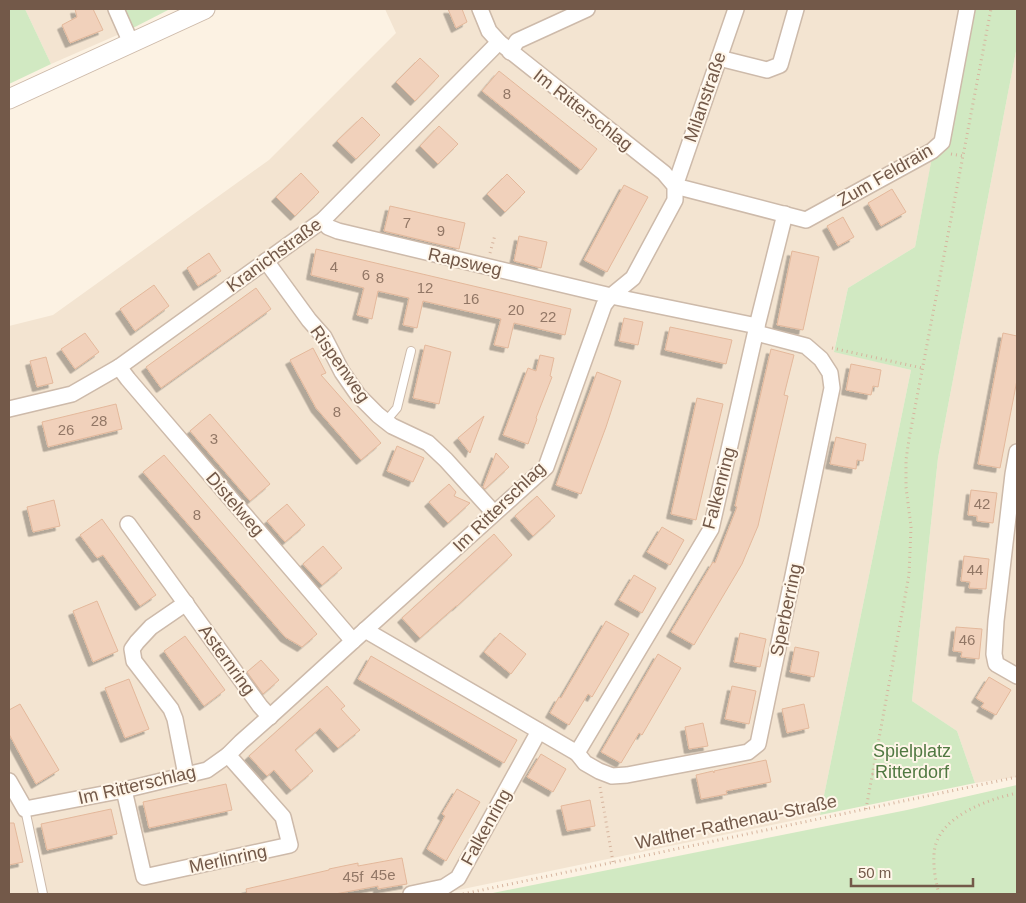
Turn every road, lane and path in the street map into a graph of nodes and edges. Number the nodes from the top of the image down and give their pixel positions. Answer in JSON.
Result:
{"nodes":[{"id":1,"x":116,"y":9,"type":"edge"},
{"id":2,"x":205,"y":9,"type":"edge"},
{"id":3,"x":480,"y":9,"type":"edge"},
{"id":4,"x":588,"y":9,"type":"edge"},
{"id":5,"x":736,"y":9,"type":"edge"},
{"id":6,"x":796,"y":9,"type":"edge"},
{"id":7,"x":967,"y":9,"type":"edge"},
{"id":8,"x":991,"y":9,"type":"edge"},
{"id":9,"x":131,"y":43,"type":"junction"},
{"id":10,"x":504,"y":47,"type":"junction"},
{"id":11,"x":719,"y":58,"type":"junction"},
{"id":12,"x":9,"y":99,"type":"edge"},
{"id":13,"x":945,"y":153,"type":"dead end"},
{"id":14,"x":963,"y":156,"type":"junction"},
{"id":15,"x":675,"y":186,"type":"junction"},
{"id":16,"x":785,"y":214,"type":"junction"},
{"id":17,"x":322,"y":220,"type":"junction"},
{"id":18,"x":495,"y":235,"type":"dead end"},
{"id":19,"x":490,"y":254,"type":"dead end"},
{"id":20,"x":266,"y":261,"type":"junction"},
{"id":21,"x":611,"y":296,"type":"junction"},
{"id":22,"x":756,"y":329,"type":"junction"},
{"id":23,"x":411,"y":350,"type":"dead end"},
{"id":24,"x":843,"y":350,"type":"dead end"},
{"id":25,"x":119,"y":367,"type":"junction"},
{"id":26,"x":922,"y":368,"type":"junction"},
{"id":27,"x":9,"y":409,"type":"edge"},
{"id":28,"x":386,"y":421,"type":"junction"},
{"id":29,"x":1017,"y":452,"type":"edge"},
{"id":30,"x":1015,"y":474,"type":"edge"},
{"id":31,"x":494,"y":513,"type":"junction"},
{"id":32,"x":128,"y":524,"type":"dead end"},
{"id":33,"x":186,"y":603,"type":"junction"},
{"id":34,"x":365,"y":630,"type":"junction"},
{"id":35,"x":353,"y":640,"type":"junction"},
{"id":36,"x":1017,"y":676,"type":"edge"},
{"id":37,"x":270,"y":717,"type":"junction"},
{"id":38,"x":539,"y":732,"type":"junction"},
{"id":39,"x":577,"y":753,"type":"junction"},
{"id":40,"x":228,"y":755,"type":"junction"},
{"id":41,"x":599,"y":771,"type":"junction"},
{"id":42,"x":872,"y":774,"type":"junction"},
{"id":43,"x":186,"y":775,"type":"junction"},
{"id":44,"x":884,"y":777,"type":"dead end"},
{"id":45,"x":1017,"y":777,"type":"edge"},
{"id":46,"x":9,"y":781,"type":"edge"},
{"id":47,"x":124,"y":790,"type":"junction"},
{"id":48,"x":1017,"y":793,"type":"edge"},
{"id":49,"x":25,"y":809,"type":"junction"},
{"id":50,"x":866,"y":809,"type":"junction"},
{"id":51,"x":613,"y":862,"type":"junction"},
{"id":52,"x":43,"y":894,"type":"edge"},
{"id":53,"x":411,"y":894,"type":"edge"},
{"id":54,"x":460,"y":894,"type":"edge"},
{"id":55,"x":939,"y":894,"type":"edge"}],
"edges":[{"from":1,"to":9,"type":"street"},
{"from":2,"to":9,"type":"street"},
{"from":3,"to":10,"type":"street","name":"Im Ritterschlag"},
{"from":4,"to":10,"type":"street","name":"Kranichstraße"},
{"from":5,"to":11,"type":"street","name":"Milanstraße"},
{"from":6,"to":11,"type":"street"},
{"from":7,"to":16,"type":"street","name":"Zum Feldrain"},
{"from":8,"to":14,"type":"path"},
{"from":9,"to":12,"type":"street"},
{"from":10,"to":15,"type":"street","name":"Im Ritterschlag"},
{"from":10,"to":17,"type":"street","name":"Kranichstraße"},
{"from":11,"to":15,"type":"street","name":"Milanstraße"},
{"from":13,"to":14,"type":"path"},
{"from":14,"to":26,"type":"path"},
{"from":15,"to":16,"type":"street","name":"Zum Feldrain"},
{"from":15,"to":21,"type":"street","name":"Im Ritterschlag"},
{"from":16,"to":22,"type":"street","name":"Falkenring"},
{"from":17,"to":20,"type":"street","name":"Kranichstraße"},
{"from":17,"to":21,"type":"street","name":"Rapsweg"},
{"from":18,"to":19,"type":"path"},
{"from":20,"to":25,"type":"street","name":"Kranichstraße"},
{"from":20,"to":28,"type":"street","name":"Rispenweg"},
{"from":21,"to":22,"type":"street"},
{"from":21,"to":31,"type":"street","name":"Im Ritterschlag"},
{"from":22,"to":39,"type":"street","name":"Falkenring"},
{"from":22,"to":41,"type":"street","name":"Sperberring"},
{"from":23,"to":28,"type":"lane"},
{"from":24,"to":26,"type":"path"},
{"from":25,"to":27,"type":"street","name":"Kranichstraße"},
{"from":25,"to":35,"type":"street","name":"Distelweg"},
{"from":26,"to":42,"type":"path"},
{"from":28,"to":31,"type":"street","name":"Rispenweg"},
{"from":29,"to":30,"type":"street"},
{"from":30,"to":36,"type":"street"},
{"from":31,"to":34,"type":"street","name":"Im Ritterschlag"},
{"from":32,"to":33,"type":"street","name":"Asternring"},
{"from":33,"to":37,"type":"street","name":"Asternring"},
{"from":33,"to":43,"type":"street"},
{"from":34,"to":35,"type":"street","name":"Im Ritterschlag"},
{"from":34,"to":38,"type":"street"},
{"from":35,"to":37,"type":"street","name":"Im Ritterschlag"},
{"from":37,"to":40,"type":"street","name":"Im Ritterschlag"},
{"from":38,"to":39,"type":"street"},
{"from":38,"to":53,"type":"street","name":"Falkenring"},
{"from":39,"to":41,"type":"street","name":"Sperberring"},
{"from":40,"to":43,"type":"street","name":"Im Ritterschlag"},
{"from":40,"to":47,"type":"street","name":"Merlinring"},
{"from":41,"to":51,"type":"path"},
{"from":42,"to":44,"type":"path"},
{"from":42,"to":50,"type":"path"},
{"from":43,"to":47,"type":"street","name":"Im Ritterschlag"},
{"from":45,"to":50,"type":"path","name":"Walther-Rathenau-Straße"},
{"from":46,"to":49,"type":"street"},
{"from":47,"to":49,"type":"street","name":"Im Ritterschlag"},
{"from":48,"to":55,"type":"path"},
{"from":49,"to":52,"type":"lane"},
{"from":50,"to":51,"type":"path","name":"Walther-Rathenau-Straße"},
{"from":51,"to":54,"type":"path","name":"Walther-Rathenau-Straße"}]}
